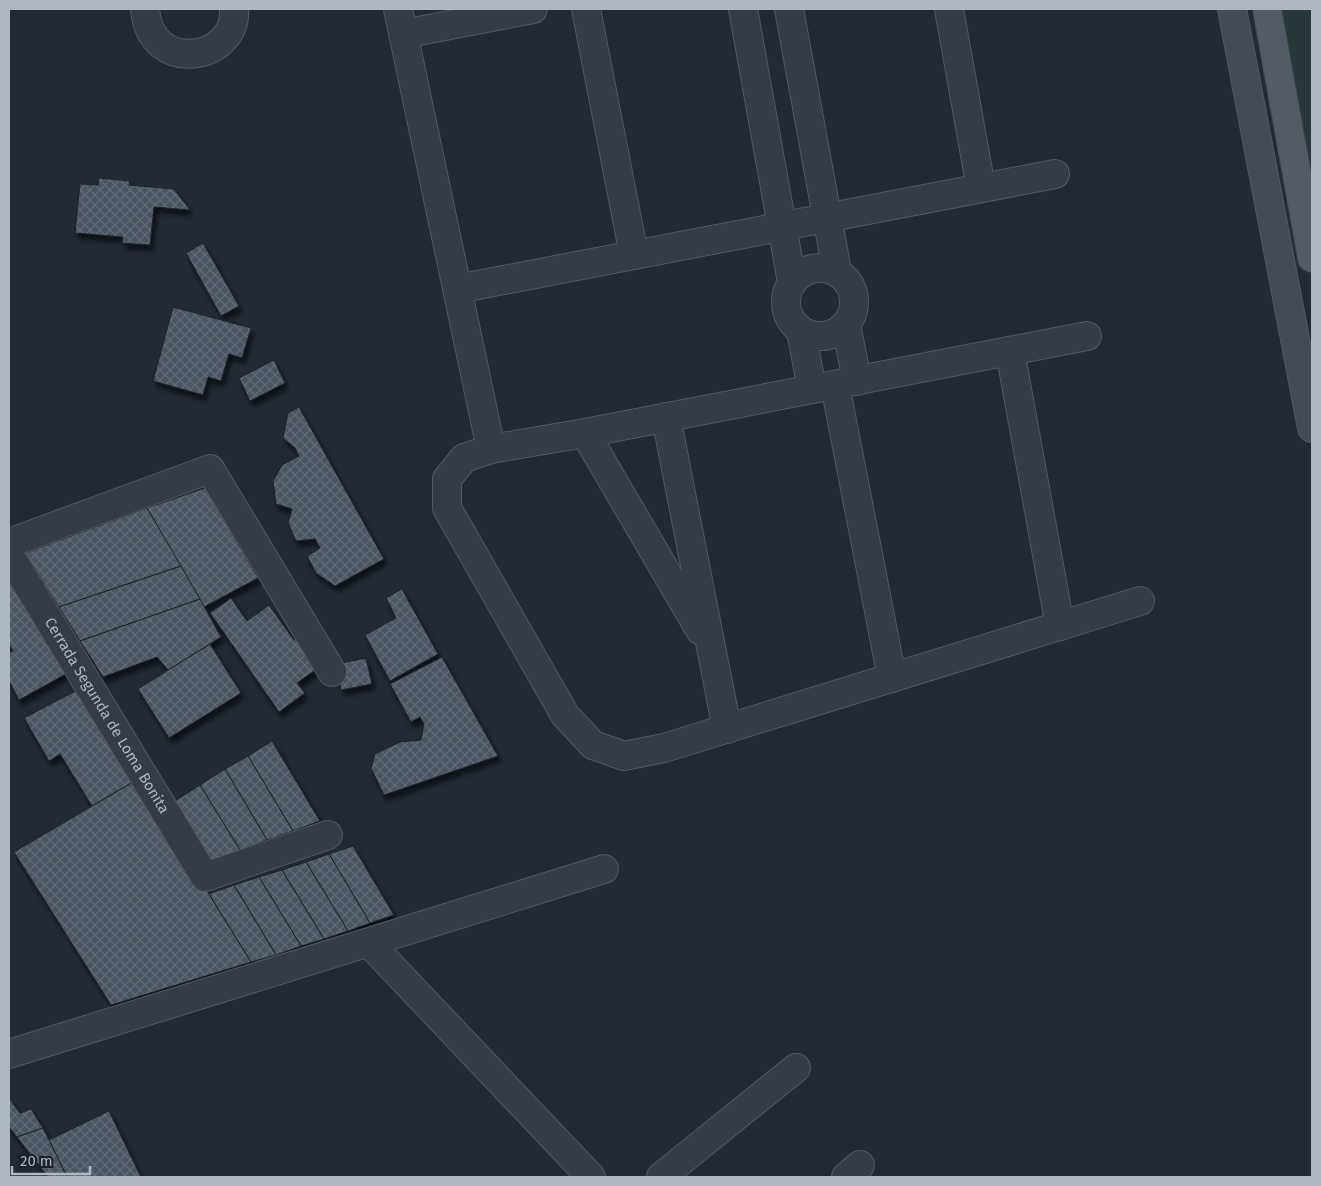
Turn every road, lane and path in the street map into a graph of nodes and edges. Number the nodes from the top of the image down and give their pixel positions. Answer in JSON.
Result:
{"nodes":[{"id":1,"x":144,"y":9,"type":"edge"},
{"id":2,"x":234,"y":9,"type":"edge"},
{"id":3,"x":533,"y":9,"type":"edge"},
{"id":4,"x":586,"y":9,"type":"edge"},
{"id":5,"x":743,"y":9,"type":"edge"},
{"id":6,"x":789,"y":9,"type":"edge"},
{"id":7,"x":949,"y":9,"type":"edge"},
{"id":8,"x":1232,"y":9,"type":"edge"},
{"id":9,"x":1267,"y":9,"type":"edge"},
{"id":10,"x":401,"y":21,"type":"edge"},
{"id":11,"x":1055,"y":174,"type":"dead end"},
{"id":12,"x":981,"y":188,"type":"junction"},
{"id":13,"x":827,"y":217,"type":"junction"},
{"id":14,"x":782,"y":226,"type":"junction"},
{"id":15,"x":634,"y":255,"type":"junction"},
{"id":16,"x":1312,"y":258,"type":"edge"},
{"id":17,"x":837,"y":272,"type":"junction"},
{"id":18,"x":792,"y":282,"type":"junction"},
{"id":19,"x":457,"y":288,"type":"junction"},
{"id":20,"x":846,"y":324,"type":"junction"},
{"id":21,"x":801,"y":331,"type":"junction"},
{"id":22,"x":1087,"y":336,"type":"dead end"},
{"id":23,"x":1010,"y":351,"type":"junction"},
{"id":24,"x":835,"y":385,"type":"junction"},
{"id":25,"x":666,"y":417,"type":"junction"},
{"id":26,"x":1312,"y":428,"type":"edge"},
{"id":27,"x":585,"y":433,"type":"junction"},
{"id":28,"x":491,"y":449,"type":"junction"},
{"id":29,"x":9,"y":543,"type":"edge"},
{"id":30,"x":9,"y":554,"type":"edge"},
{"id":31,"x":1140,"y":601,"type":"dead end"},
{"id":32,"x":1060,"y":626,"type":"junction"},
{"id":33,"x":711,"y":649,"type":"junction"},
{"id":34,"x":332,"y":672,"type":"dead end"},
{"id":35,"x":892,"y":678,"type":"junction"},
{"id":36,"x":727,"y":729,"type":"junction"},
{"id":37,"x":328,"y":835,"type":"dead end"},
{"id":38,"x":604,"y":869,"type":"dead end"},
{"id":39,"x":369,"y":943,"type":"junction"},
{"id":40,"x":9,"y":1054,"type":"edge"},
{"id":41,"x":796,"y":1068,"type":"dead end"},
{"id":42,"x":592,"y":1177,"type":"edge"},
{"id":43,"x":661,"y":1177,"type":"edge"}],
"edges":[{"from":1,"to":2,"type":"street"},
{"from":3,"to":10,"type":"street"},
{"from":4,"to":15,"type":"street"},
{"from":5,"to":14,"type":"street"},
{"from":6,"to":13,"type":"street"},
{"from":7,"to":12,"type":"street"},
{"from":8,"to":26,"type":"street"},
{"from":9,"to":16,"type":"main road"},
{"from":10,"to":19,"type":"street"},
{"from":11,"to":12,"type":"street"},
{"from":12,"to":13,"type":"street"},
{"from":13,"to":14,"type":"street"},
{"from":13,"to":17,"type":"street"},
{"from":14,"to":15,"type":"street"},
{"from":14,"to":18,"type":"street"},
{"from":15,"to":19,"type":"street"},
{"from":17,"to":18,"type":"street"},
{"from":17,"to":20,"type":"street"},
{"from":18,"to":21,"type":"street"},
{"from":19,"to":28,"type":"street"},
{"from":20,"to":21,"type":"street"},
{"from":20,"to":24,"type":"street"},
{"from":21,"to":24,"type":"street"},
{"from":22,"to":23,"type":"street"},
{"from":23,"to":24,"type":"street"},
{"from":23,"to":32,"type":"street"},
{"from":24,"to":25,"type":"street"},
{"from":24,"to":35,"type":"street"},
{"from":25,"to":27,"type":"street"},
{"from":25,"to":33,"type":"street"},
{"from":27,"to":28,"type":"street"},
{"from":27,"to":33,"type":"street"},
{"from":28,"to":36,"type":"street"},
{"from":29,"to":34,"type":"street"},
{"from":30,"to":37,"type":"street","name":"Cerrada Segunda de Loma Bonita"},
{"from":31,"to":32,"type":"street"},
{"from":32,"to":35,"type":"street"},
{"from":33,"to":36,"type":"street"},
{"from":35,"to":36,"type":"street"},
{"from":38,"to":39,"type":"street"},
{"from":39,"to":40,"type":"street"},
{"from":39,"to":42,"type":"street"},
{"from":41,"to":43,"type":"street"}]}
